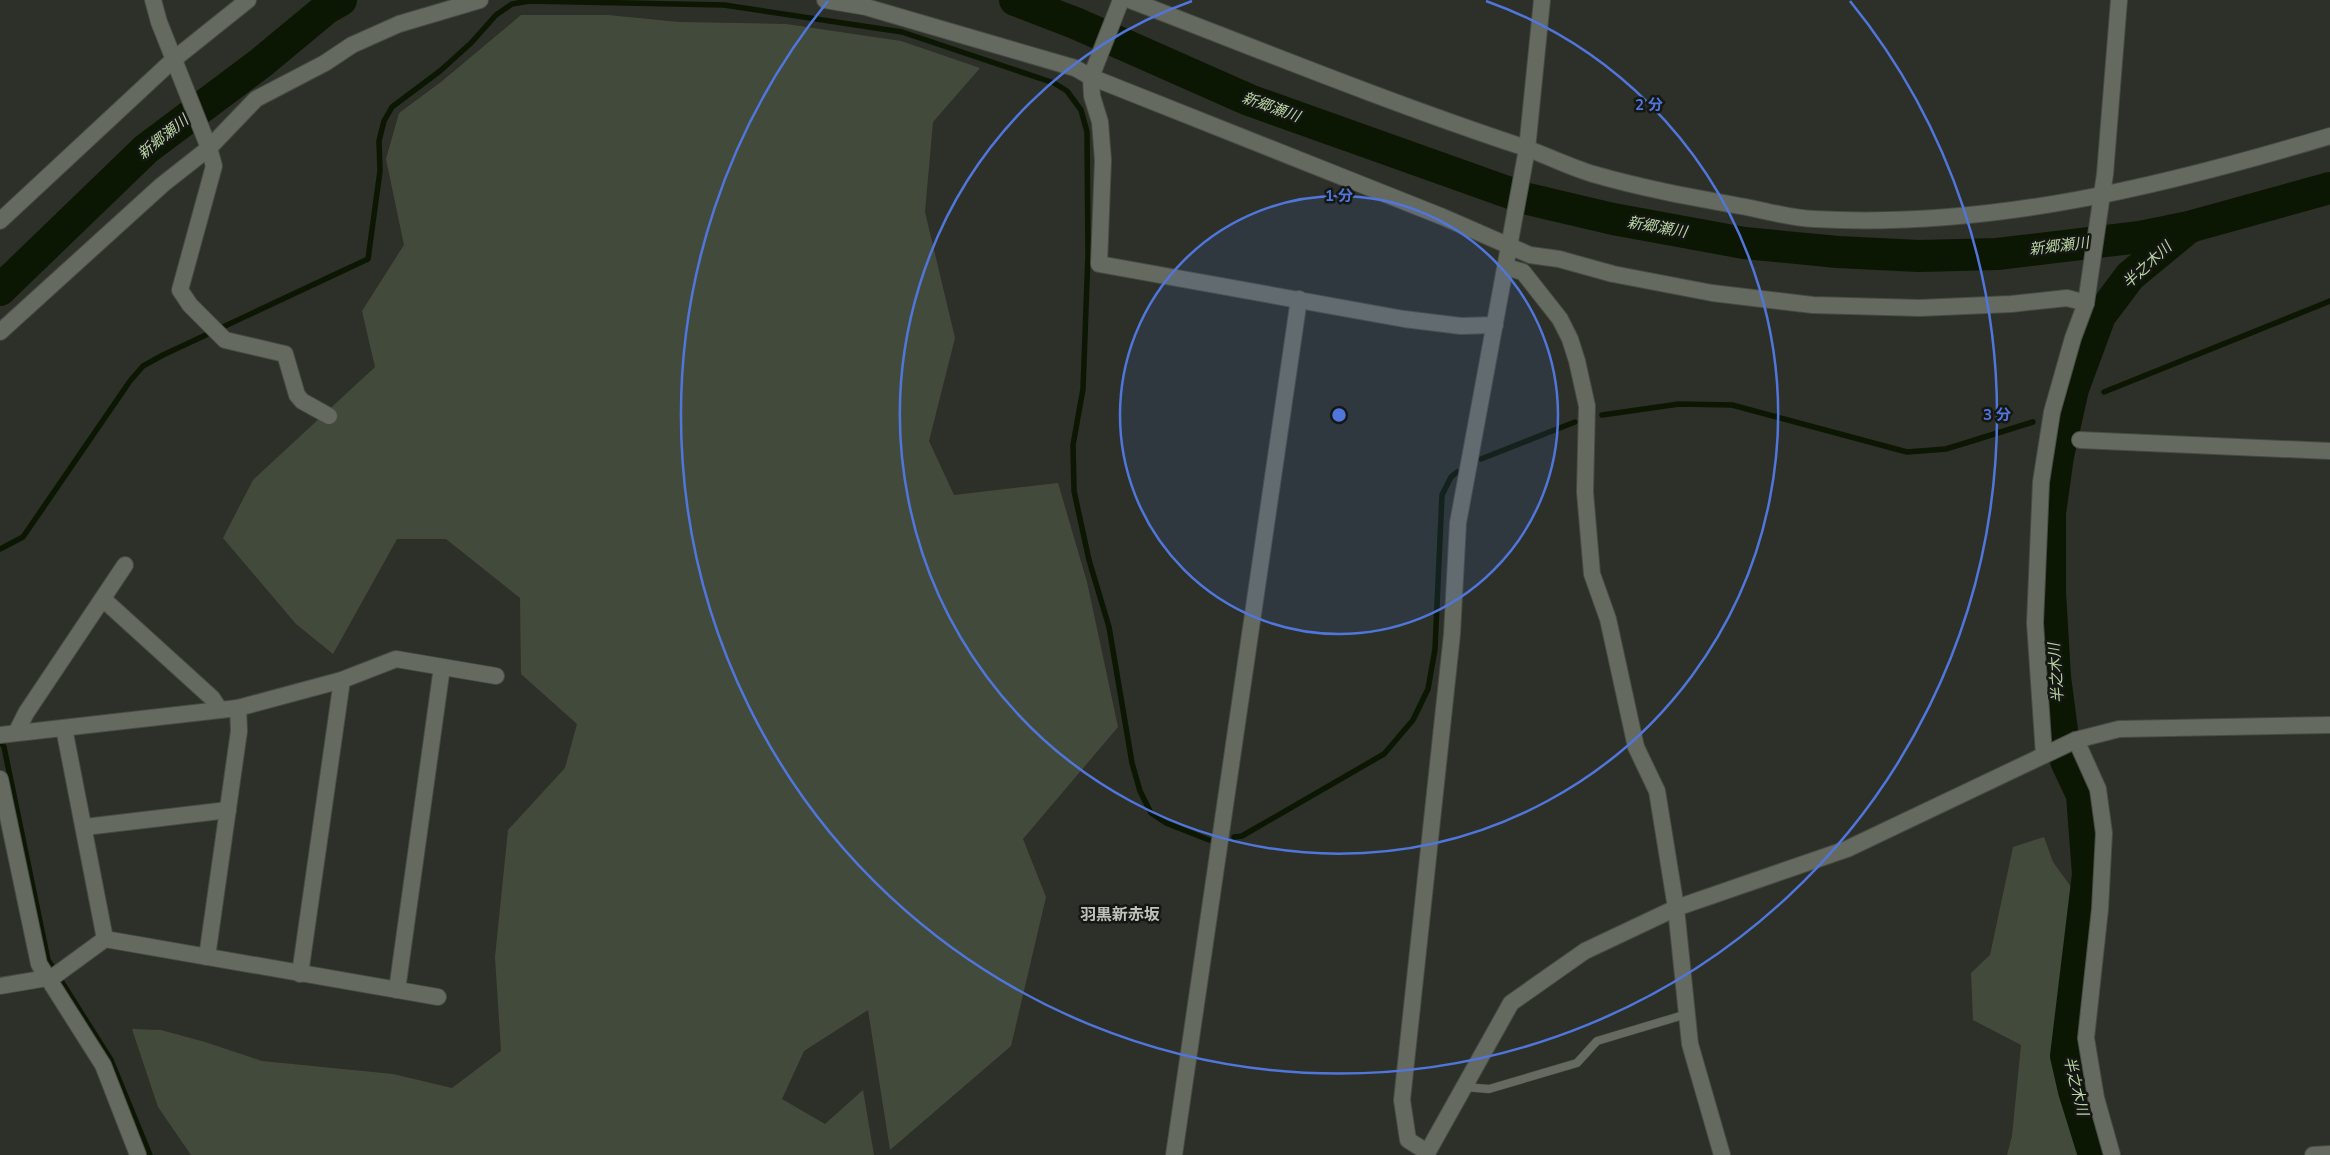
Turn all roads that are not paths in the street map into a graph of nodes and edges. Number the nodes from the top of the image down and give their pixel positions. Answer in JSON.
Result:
{"nodes":[{"id":1,"x":153,"y":0,"type":"edge"},
{"id":2,"x":248,"y":0,"type":"edge"},
{"id":3,"x":480,"y":0,"type":"edge"},
{"id":4,"x":825,"y":0,"type":"edge"},
{"id":5,"x":1121,"y":0,"type":"edge"},
{"id":6,"x":1130,"y":0,"type":"edge"},
{"id":7,"x":1542,"y":0,"type":"edge"},
{"id":8,"x":2119,"y":0,"type":"edge"},
{"id":9,"x":173,"y":60,"type":"junction"},
{"id":10,"x":1091,"y":77,"type":"junction"},
{"id":11,"x":2330,"y":136,"type":"edge"},
{"id":12,"x":209,"y":148,"type":"junction"},
{"id":13,"x":1527,"y":149,"type":"junction"},
{"id":14,"x":2101,"y":201,"type":"junction"},
{"id":15,"x":0,"y":221,"type":"edge"},
{"id":16,"x":1510,"y":243,"type":"junction"},
{"id":17,"x":1506,"y":266,"type":"junction"},
{"id":18,"x":2087,"y":298,"type":"junction"},
{"id":19,"x":1299,"y":299,"type":"junction"},
{"id":20,"x":1495,"y":325,"type":"junction"},
{"id":21,"x":0,"y":332,"type":"edge"},
{"id":22,"x":329,"y":416,"type":"dead end"},
{"id":23,"x":2080,"y":440,"type":"dead end"},
{"id":24,"x":2330,"y":451,"type":"edge"},
{"id":25,"x":125,"y":565,"type":"dead end"},
{"id":26,"x":103,"y":599,"type":"junction"},
{"id":27,"x":442,"y":667,"type":"junction"},
{"id":28,"x":496,"y":676,"type":"dead end"},
{"id":29,"x":342,"y":680,"type":"junction"},
{"id":30,"x":238,"y":708,"type":"junction"},
{"id":31,"x":220,"y":710,"type":"junction"},
{"id":32,"x":2330,"y":725,"type":"edge"},
{"id":33,"x":64,"y":728,"type":"junction"},
{"id":34,"x":7,"y":734,"type":"edge"},
{"id":35,"x":2076,"y":740,"type":"junction"},
{"id":36,"x":2044,"y":755,"type":"junction"},
{"id":37,"x":0,"y":779,"type":"edge"},
{"id":38,"x":228,"y":810,"type":"junction"},
{"id":39,"x":85,"y":828,"type":"junction"},
{"id":40,"x":1676,"y":908,"type":"junction"},
{"id":41,"x":105,"y":940,"type":"junction"},
{"id":42,"x":207,"y":957,"type":"junction"},
{"id":43,"x":300,"y":974,"type":"junction"},
{"id":44,"x":55,"y":975,"type":"junction"},
{"id":45,"x":0,"y":986,"type":"edge"},
{"id":46,"x":397,"y":990,"type":"junction"},
{"id":47,"x":438,"y":997,"type":"dead end"},
{"id":48,"x":1687,"y":1014,"type":"junction"},
{"id":49,"x":1464,"y":1088,"type":"junction"},
{"id":50,"x":1427,"y":1154,"type":"edge"},
{"id":51,"x":2330,"y":1154,"type":"edge"},
{"id":52,"x":138,"y":1155,"type":"edge"},
{"id":53,"x":1174,"y":1155,"type":"edge"},
{"id":54,"x":1722,"y":1155,"type":"edge"},
{"id":55,"x":2112,"y":1155,"type":"edge"},
{"id":56,"x":2313,"y":1155,"type":"edge"}],
"edges":[{"from":1,"to":9,"type":"street"},
{"from":2,"to":9,"type":"street"},
{"from":3,"to":12,"type":"street"},
{"from":4,"to":10,"type":"street"},
{"from":5,"to":10,"type":"street"},
{"from":6,"to":13,"type":"street"},
{"from":7,"to":13,"type":"street"},
{"from":8,"to":14,"type":"street"},
{"from":9,"to":12,"type":"street"},
{"from":9,"to":15,"type":"street"},
{"from":10,"to":16,"type":"street"},
{"from":10,"to":19,"type":"street"},
{"from":11,"to":14,"type":"street"},
{"from":12,"to":21,"type":"street"},
{"from":12,"to":22,"type":"street"},
{"from":13,"to":14,"type":"street"},
{"from":13,"to":16,"type":"street"},
{"from":14,"to":18,"type":"street"},
{"from":16,"to":17,"type":"street"},
{"from":16,"to":18,"type":"street"},
{"from":17,"to":20,"type":"street"},
{"from":17,"to":40,"type":"street"},
{"from":18,"to":36,"type":"street"},
{"from":19,"to":20,"type":"street"},
{"from":19,"to":53,"type":"street"},
{"from":20,"to":50,"type":"street"},
{"from":23,"to":24,"type":"street"},
{"from":25,"to":26,"type":"street"},
{"from":26,"to":31,"type":"street"},
{"from":26,"to":34,"type":"street"},
{"from":27,"to":28,"type":"street"},
{"from":27,"to":29,"type":"street"},
{"from":27,"to":46,"type":"street"},
{"from":29,"to":30,"type":"street"},
{"from":29,"to":43,"type":"street"},
{"from":30,"to":31,"type":"street"},
{"from":30,"to":38,"type":"street"},
{"from":31,"to":33,"type":"street"},
{"from":32,"to":35,"type":"street"},
{"from":33,"to":34,"type":"street"},
{"from":33,"to":39,"type":"street"},
{"from":35,"to":36,"type":"street"},
{"from":35,"to":55,"type":"street"},
{"from":36,"to":40,"type":"street"},
{"from":37,"to":44,"type":"street"},
{"from":38,"to":39,"type":"street"},
{"from":38,"to":42,"type":"street"},
{"from":39,"to":41,"type":"street"},
{"from":40,"to":48,"type":"street"},
{"from":40,"to":49,"type":"street"},
{"from":41,"to":42,"type":"street"},
{"from":41,"to":44,"type":"street"},
{"from":42,"to":43,"type":"street"},
{"from":43,"to":46,"type":"street"},
{"from":44,"to":45,"type":"street"},
{"from":44,"to":52,"type":"street"},
{"from":46,"to":47,"type":"street"},
{"from":48,"to":49,"type":"lane"},
{"from":48,"to":54,"type":"street"},
{"from":49,"to":50,"type":"street"},
{"from":51,"to":56,"type":"street"}]}
